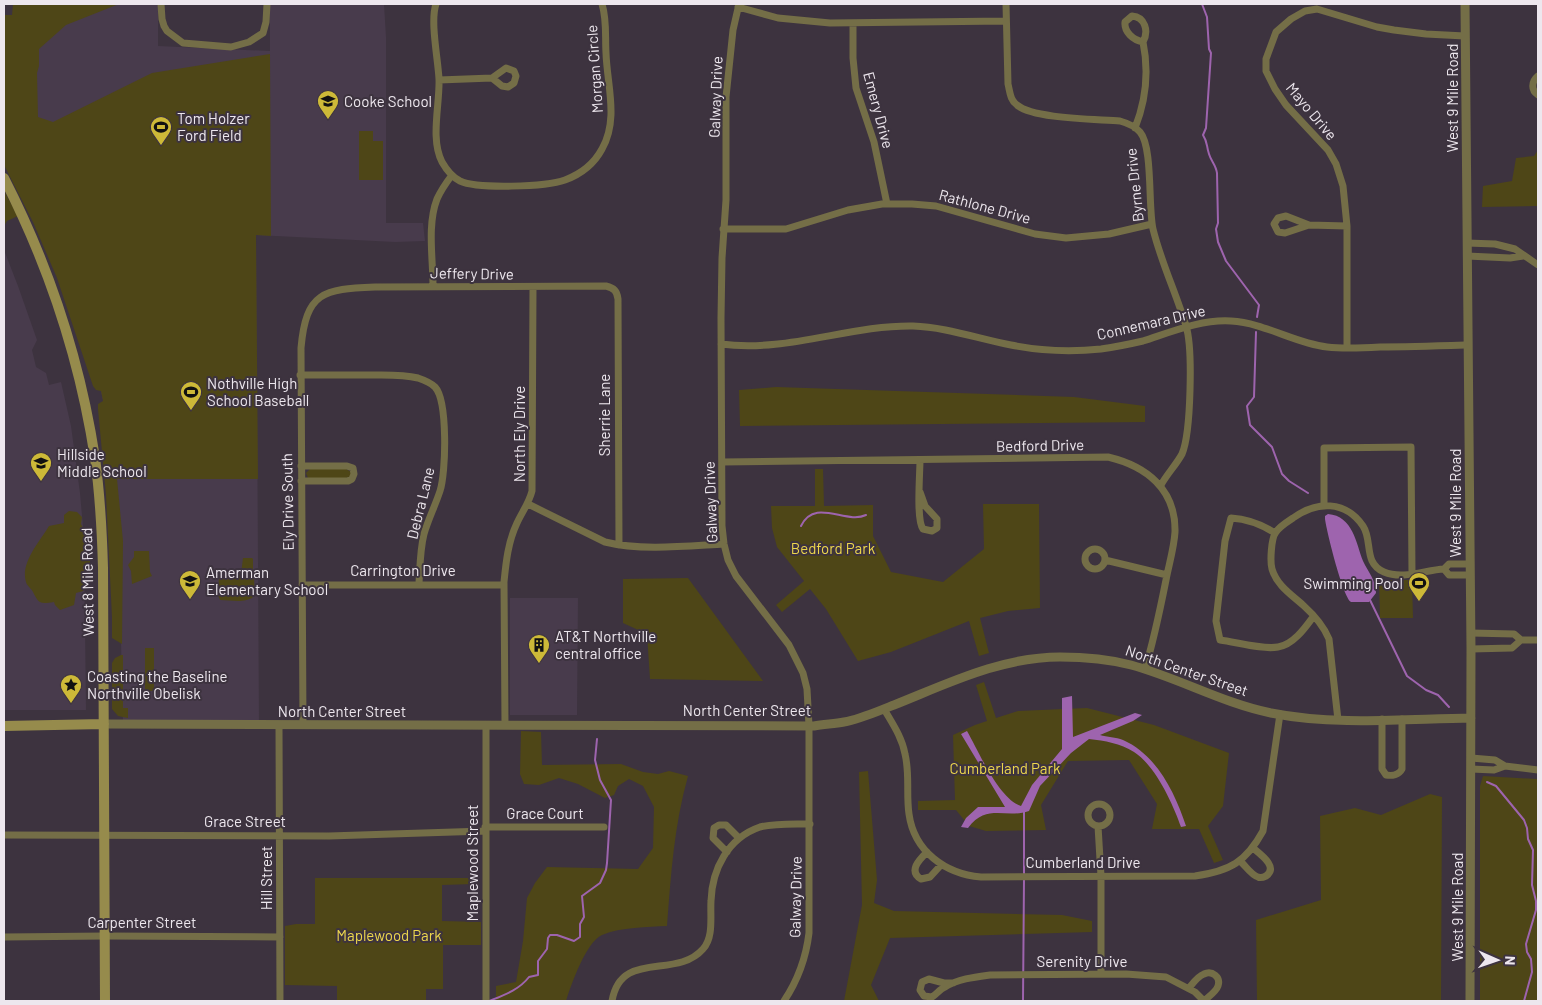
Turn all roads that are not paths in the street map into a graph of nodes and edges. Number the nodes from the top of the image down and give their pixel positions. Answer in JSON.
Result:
{"nodes":[{"id":1,"x":162,"y":4,"type":"edge"},
{"id":2,"x":267,"y":4,"type":"edge"},
{"id":3,"x":436,"y":4,"type":"edge"},
{"id":4,"x":602,"y":4,"type":"edge"},
{"id":5,"x":1006,"y":4,"type":"edge"},
{"id":6,"x":1465,"y":4,"type":"edge"},
{"id":7,"x":738,"y":6,"type":"edge"},
{"id":8,"x":1006,"y":21,"type":"junction"},
{"id":9,"x":853,"y":23,"type":"junction"},
{"id":10,"x":1465,"y":36,"type":"junction"},
{"id":11,"x":1143,"y":42,"type":"dead end"},
{"id":12,"x":1538,"y":76,"type":"edge"},
{"id":13,"x":492,"y":78,"type":"dead end"},
{"id":14,"x":439,"y":80,"type":"junction"},
{"id":15,"x":1538,"y":95,"type":"edge"},
{"id":16,"x":1135,"y":128,"type":"junction"},
{"id":17,"x":452,"y":175,"type":"junction"},
{"id":18,"x":4,"y":178,"type":"edge"},
{"id":19,"x":887,"y":204,"type":"junction"},
{"id":20,"x":1152,"y":224,"type":"junction"},
{"id":21,"x":1309,"y":225,"type":"dead end"},
{"id":22,"x":1347,"y":226,"type":"junction"},
{"id":23,"x":723,"y":229,"type":"junction"},
{"id":24,"x":1467,"y":243,"type":"junction"},
{"id":25,"x":1467,"y":256,"type":"junction"},
{"id":26,"x":1523,"y":256,"type":"junction"},
{"id":27,"x":1538,"y":265,"type":"edge"},
{"id":28,"x":432,"y":286,"type":"junction"},
{"id":29,"x":533,"y":288,"type":"junction"},
{"id":30,"x":612,"y":288,"type":"joint"},
{"id":31,"x":332,"y":292,"type":"joint"},
{"id":32,"x":1187,"y":328,"type":"junction"},
{"id":33,"x":721,"y":344,"type":"junction"},
{"id":34,"x":1468,"y":345,"type":"junction"},
{"id":35,"x":1347,"y":347,"type":"junction"},
{"id":36,"x":300,"y":375,"type":"junction"},
{"id":37,"x":920,"y":460,"type":"junction"},
{"id":38,"x":722,"y":462,"type":"junction"},
{"id":39,"x":301,"y":466,"type":"junction"},
{"id":40,"x":301,"y":481,"type":"junction"},
{"id":41,"x":1161,"y":485,"type":"junction"},
{"id":42,"x":920,"y":492,"type":"junction"},
{"id":43,"x":528,"y":504,"type":"junction"},
{"id":44,"x":1324,"y":506,"type":"junction"},
{"id":45,"x":1275,"y":533,"type":"junction"},
{"id":46,"x":724,"y":544,"type":"junction"},
{"id":47,"x":618,"y":545,"type":"junction"},
{"id":48,"x":1105,"y":560,"type":"dead end"},
{"id":49,"x":1470,"y":564,"type":"junction"},
{"id":50,"x":1444,"y":569,"type":"junction"},
{"id":51,"x":1412,"y":574,"type":"junction"},
{"id":52,"x":1167,"y":575,"type":"junction"},
{"id":53,"x":1470,"y":575,"type":"junction"},
{"id":54,"x":419,"y":583,"type":"junction"},
{"id":55,"x":504,"y":584,"type":"junction"},
{"id":56,"x":302,"y":585,"type":"junction"},
{"id":57,"x":1313,"y":617,"type":"junction"},
{"id":58,"x":1470,"y":633,"type":"junction"},
{"id":59,"x":1521,"y":640,"type":"junction"},
{"id":60,"x":1538,"y":640,"type":"edge"},
{"id":61,"x":1471,"y":649,"type":"junction"},
{"id":62,"x":1146,"y":669,"type":"junction"},
{"id":63,"x":884,"y":709,"type":"junction"},
{"id":64,"x":1280,"y":714,"type":"junction"},
{"id":65,"x":1471,"y":718,"type":"junction"},
{"id":66,"x":1402,"y":719,"type":"junction"},
{"id":67,"x":1338,"y":720,"type":"junction"},
{"id":68,"x":1382,"y":720,"type":"junction"},
{"id":69,"x":104,"y":724,"type":"junction"},
{"id":70,"x":303,"y":725,"type":"junction"},
{"id":71,"x":486,"y":725,"type":"junction"},
{"id":72,"x":506,"y":725,"type":"junction"},
{"id":73,"x":4,"y":726,"type":"edge"},
{"id":74,"x":279,"y":726,"type":"junction"},
{"id":75,"x":809,"y":726,"type":"junction"},
{"id":76,"x":1471,"y":758,"type":"junction"},
{"id":77,"x":1505,"y":766,"type":"junction"},
{"id":78,"x":1471,"y":770,"type":"junction"},
{"id":79,"x":1538,"y":770,"type":"edge"},
{"id":80,"x":810,"y":824,"type":"junction"},
{"id":81,"x":604,"y":826,"type":"dead end"},
{"id":82,"x":1098,"y":826,"type":"dead end"},
{"id":83,"x":485,"y":829,"type":"junction"},
{"id":84,"x":104,"y":834,"type":"junction"},
{"id":85,"x":280,"y":834,"type":"junction"},
{"id":86,"x":4,"y":835,"type":"edge"},
{"id":87,"x":739,"y":838,"type":"junction"},
{"id":88,"x":1254,"y":848,"type":"junction"},
{"id":89,"x":727,"y":852,"type":"junction"},
{"id":90,"x":927,"y":852,"type":"junction"},
{"id":91,"x":1240,"y":860,"type":"junction"},
{"id":92,"x":942,"y":865,"type":"junction"},
{"id":93,"x":1101,"y":876,"type":"junction"},
{"id":94,"x":105,"y":936,"type":"junction"},
{"id":95,"x":4,"y":937,"type":"edge"},
{"id":96,"x":280,"y":937,"type":"junction"},
{"id":97,"x":1101,"y":974,"type":"junction"},
{"id":98,"x":953,"y":983,"type":"dead end"},
{"id":99,"x":1189,"y":988,"type":"junction"},
{"id":100,"x":105,"y":1001,"type":"edge"},
{"id":101,"x":280,"y":1001,"type":"edge"},
{"id":102,"x":486,"y":1001,"type":"edge"},
{"id":103,"x":612,"y":1001,"type":"edge"},
{"id":104,"x":784,"y":1001,"type":"edge"},
{"id":105,"x":1204,"y":1001,"type":"edge"},
{"id":106,"x":1470,"y":1001,"type":"edge"}],
"edges":[{"from":1,"to":2,"type":"street"},
{"from":3,"to":14,"type":"street"},
{"from":4,"to":17,"type":"street","name":"Morgan Circle"},
{"from":5,"to":8,"type":"street","name":"Byrne Drive"},
{"from":6,"to":10,"type":"street","name":"West 9 Mile Road"},
{"from":7,"to":9,"type":"street"},
{"from":7,"to":23,"type":"street","name":"Galway Drive"},
{"from":8,"to":9,"type":"street"},
{"from":8,"to":16,"type":"street","name":"Byrne Drive"},
{"from":9,"to":19,"type":"street","name":"Emery Drive"},
{"from":10,"to":22,"type":"street","name":"Mayo Drive"},
{"from":10,"to":24,"type":"street","name":"West 9 Mile Road"},
{"from":11,"to":16,"type":"street"},
{"from":12,"to":15,"type":"street"},
{"from":13,"to":14,"type":"street"},
{"from":14,"to":17,"type":"street"},
{"from":16,"to":20,"type":"street","name":"Byrne Drive"},
{"from":17,"to":28,"type":"street"},
{"from":18,"to":69,"type":"main road","name":"West 8 Mile Road"},
{"from":19,"to":20,"type":"street","name":"Rathlone Drive"},
{"from":19,"to":23,"type":"street","name":"Rathlone Drive"},
{"from":20,"to":32,"type":"street","name":"Byrne Drive"},
{"from":21,"to":22,"type":"street"},
{"from":22,"to":35,"type":"street","name":"Mayo Drive"},
{"from":23,"to":33,"type":"street","name":"Galway Drive"},
{"from":24,"to":25,"type":"street","name":"West 9 Mile Road"},
{"from":24,"to":26,"type":"street"},
{"from":25,"to":26,"type":"street"},
{"from":25,"to":34,"type":"street","name":"West 9 Mile Road"},
{"from":26,"to":27,"type":"street"},
{"from":28,"to":29,"type":"street","name":"Jeffery Drive"},
{"from":28,"to":31,"type":"street","name":"Jeffery Drive"},
{"from":29,"to":30,"type":"street","name":"Jeffery Drive"},
{"from":29,"to":43,"type":"street","name":"North Ely Drive"},
{"from":30,"to":47,"type":"street","name":"Sherrie Lane"},
{"from":31,"to":36,"type":"street","name":"Ely Drive South"},
{"from":32,"to":33,"type":"street","name":"Connemara Drive"},
{"from":32,"to":35,"type":"street","name":"Connemara Drive"},
{"from":32,"to":41,"type":"street","name":"Byrne Drive"},
{"from":33,"to":38,"type":"street","name":"Galway Drive"},
{"from":34,"to":35,"type":"street","name":"Connemara Drive"},
{"from":34,"to":49,"type":"street","name":"West 9 Mile Road"},
{"from":36,"to":39,"type":"street","name":"Ely Drive South"},
{"from":36,"to":54,"type":"street","name":"Debra Lane"},
{"from":37,"to":38,"type":"street","name":"Bedford Drive"},
{"from":37,"to":41,"type":"street","name":"Bedford Drive"},
{"from":37,"to":42,"type":"street"},
{"from":38,"to":46,"type":"street","name":"Galway Drive"},
{"from":39,"to":40,"type":"street","name":"Ely Drive South"},
{"from":39,"to":40,"type":"street"},
{"from":40,"to":56,"type":"street","name":"Ely Drive South"},
{"from":41,"to":52,"type":"street","name":"Bedford Drive"},
{"from":42,"to":42,"type":"street"},
{"from":43,"to":47,"type":"street"},
{"from":43,"to":55,"type":"street","name":"North Ely Drive"},
{"from":44,"to":45,"type":"street"},
{"from":44,"to":51,"type":"street"},
{"from":44,"to":51,"type":"street"},
{"from":45,"to":57,"type":"street"},
{"from":45,"to":57,"type":"street"},
{"from":46,"to":47,"type":"street"},
{"from":46,"to":75,"type":"street","name":"Galway Drive"},
{"from":48,"to":52,"type":"street"},
{"from":49,"to":50,"type":"street"},
{"from":49,"to":53,"type":"street","name":"West 9 Mile Road"},
{"from":50,"to":51,"type":"street"},
{"from":50,"to":53,"type":"street"},
{"from":52,"to":62,"type":"street","name":"Bedford Drive"},
{"from":53,"to":58,"type":"street","name":"West 9 Mile Road"},
{"from":54,"to":55,"type":"street","name":"Carrington Drive"},
{"from":54,"to":56,"type":"street","name":"Carrington Drive"},
{"from":55,"to":72,"type":"street","name":"North Ely Drive"},
{"from":56,"to":70,"type":"street","name":"Ely Drive South"},
{"from":57,"to":67,"type":"street"},
{"from":58,"to":59,"type":"street"},
{"from":58,"to":61,"type":"street","name":"West 9 Mile Road"},
{"from":59,"to":60,"type":"street"},
{"from":59,"to":61,"type":"street"},
{"from":61,"to":65,"type":"street","name":"West 9 Mile Road"},
{"from":62,"to":63,"type":"street","name":"North Center Street"},
{"from":62,"to":64,"type":"street","name":"North Center Street"},
{"from":63,"to":75,"type":"street","name":"North Center Street"},
{"from":63,"to":90,"type":"street","name":"Cumberland Drive"},
{"from":64,"to":67,"type":"street","name":"North Center Street"},
{"from":64,"to":88,"type":"street","name":"Cumberland Drive"},
{"from":65,"to":66,"type":"street","name":"North Center Street"},
{"from":65,"to":76,"type":"street","name":"West 9 Mile Road"},
{"from":66,"to":68,"type":"street","name":"North Center Street"},
{"from":66,"to":68,"type":"street"},
{"from":67,"to":68,"type":"street","name":"North Center Street"},
{"from":69,"to":73,"type":"main road","name":"North Center Street"},
{"from":69,"to":74,"type":"street","name":"North Center Street"},
{"from":69,"to":84,"type":"main road","name":"West 8 Mile Road"},
{"from":70,"to":71,"type":"street","name":"North Center Street"},
{"from":70,"to":74,"type":"street","name":"North Center Street"},
{"from":71,"to":72,"type":"street","name":"North Center Street"},
{"from":71,"to":83,"type":"street","name":"Maplewood Street"},
{"from":72,"to":75,"type":"street","name":"North Center Street"},
{"from":74,"to":85,"type":"street","name":"Hill Street"},
{"from":75,"to":80,"type":"street","name":"Galway Drive"},
{"from":76,"to":77,"type":"street"},
{"from":76,"to":78,"type":"street","name":"West 9 Mile Road"},
{"from":77,"to":78,"type":"street"},
{"from":77,"to":79,"type":"street"},
{"from":78,"to":106,"type":"street","name":"West 9 Mile Road"},
{"from":80,"to":87,"type":"street"},
{"from":80,"to":104,"type":"street","name":"Galway Drive"},
{"from":81,"to":83,"type":"street","name":"Grace Court"},
{"from":82,"to":93,"type":"street"},
{"from":83,"to":85,"type":"street","name":"Grace Street"},
{"from":83,"to":102,"type":"street","name":"Maplewood Street"},
{"from":84,"to":85,"type":"street","name":"Grace Street"},
{"from":84,"to":86,"type":"street","name":"Grace Street"},
{"from":84,"to":94,"type":"main road","name":"West 8 Mile Road"},
{"from":85,"to":96,"type":"street","name":"Hill Street"},
{"from":87,"to":89,"type":"street"},
{"from":87,"to":89,"type":"street"},
{"from":88,"to":91,"type":"street","name":"Cumberland Drive"},
{"from":88,"to":91,"type":"street"},
{"from":89,"to":103,"type":"street"},
{"from":90,"to":92,"type":"street","name":"Cumberland Drive"},
{"from":90,"to":92,"type":"street"},
{"from":91,"to":93,"type":"street","name":"Cumberland Drive"},
{"from":92,"to":93,"type":"street","name":"Cumberland Drive"},
{"from":93,"to":97,"type":"street"},
{"from":94,"to":95,"type":"street","name":"Carpenter Street"},
{"from":94,"to":96,"type":"street","name":"Carpenter Street"},
{"from":94,"to":100,"type":"main road","name":"West 8 Mile Road"},
{"from":96,"to":101,"type":"street","name":"Hill Street"},
{"from":97,"to":98,"type":"street","name":"Serenity Drive"},
{"from":97,"to":99,"type":"street","name":"Serenity Drive"},
{"from":99,"to":105,"type":"street","name":"Serenity Drive"},
{"from":99,"to":105,"type":"street"}]}
